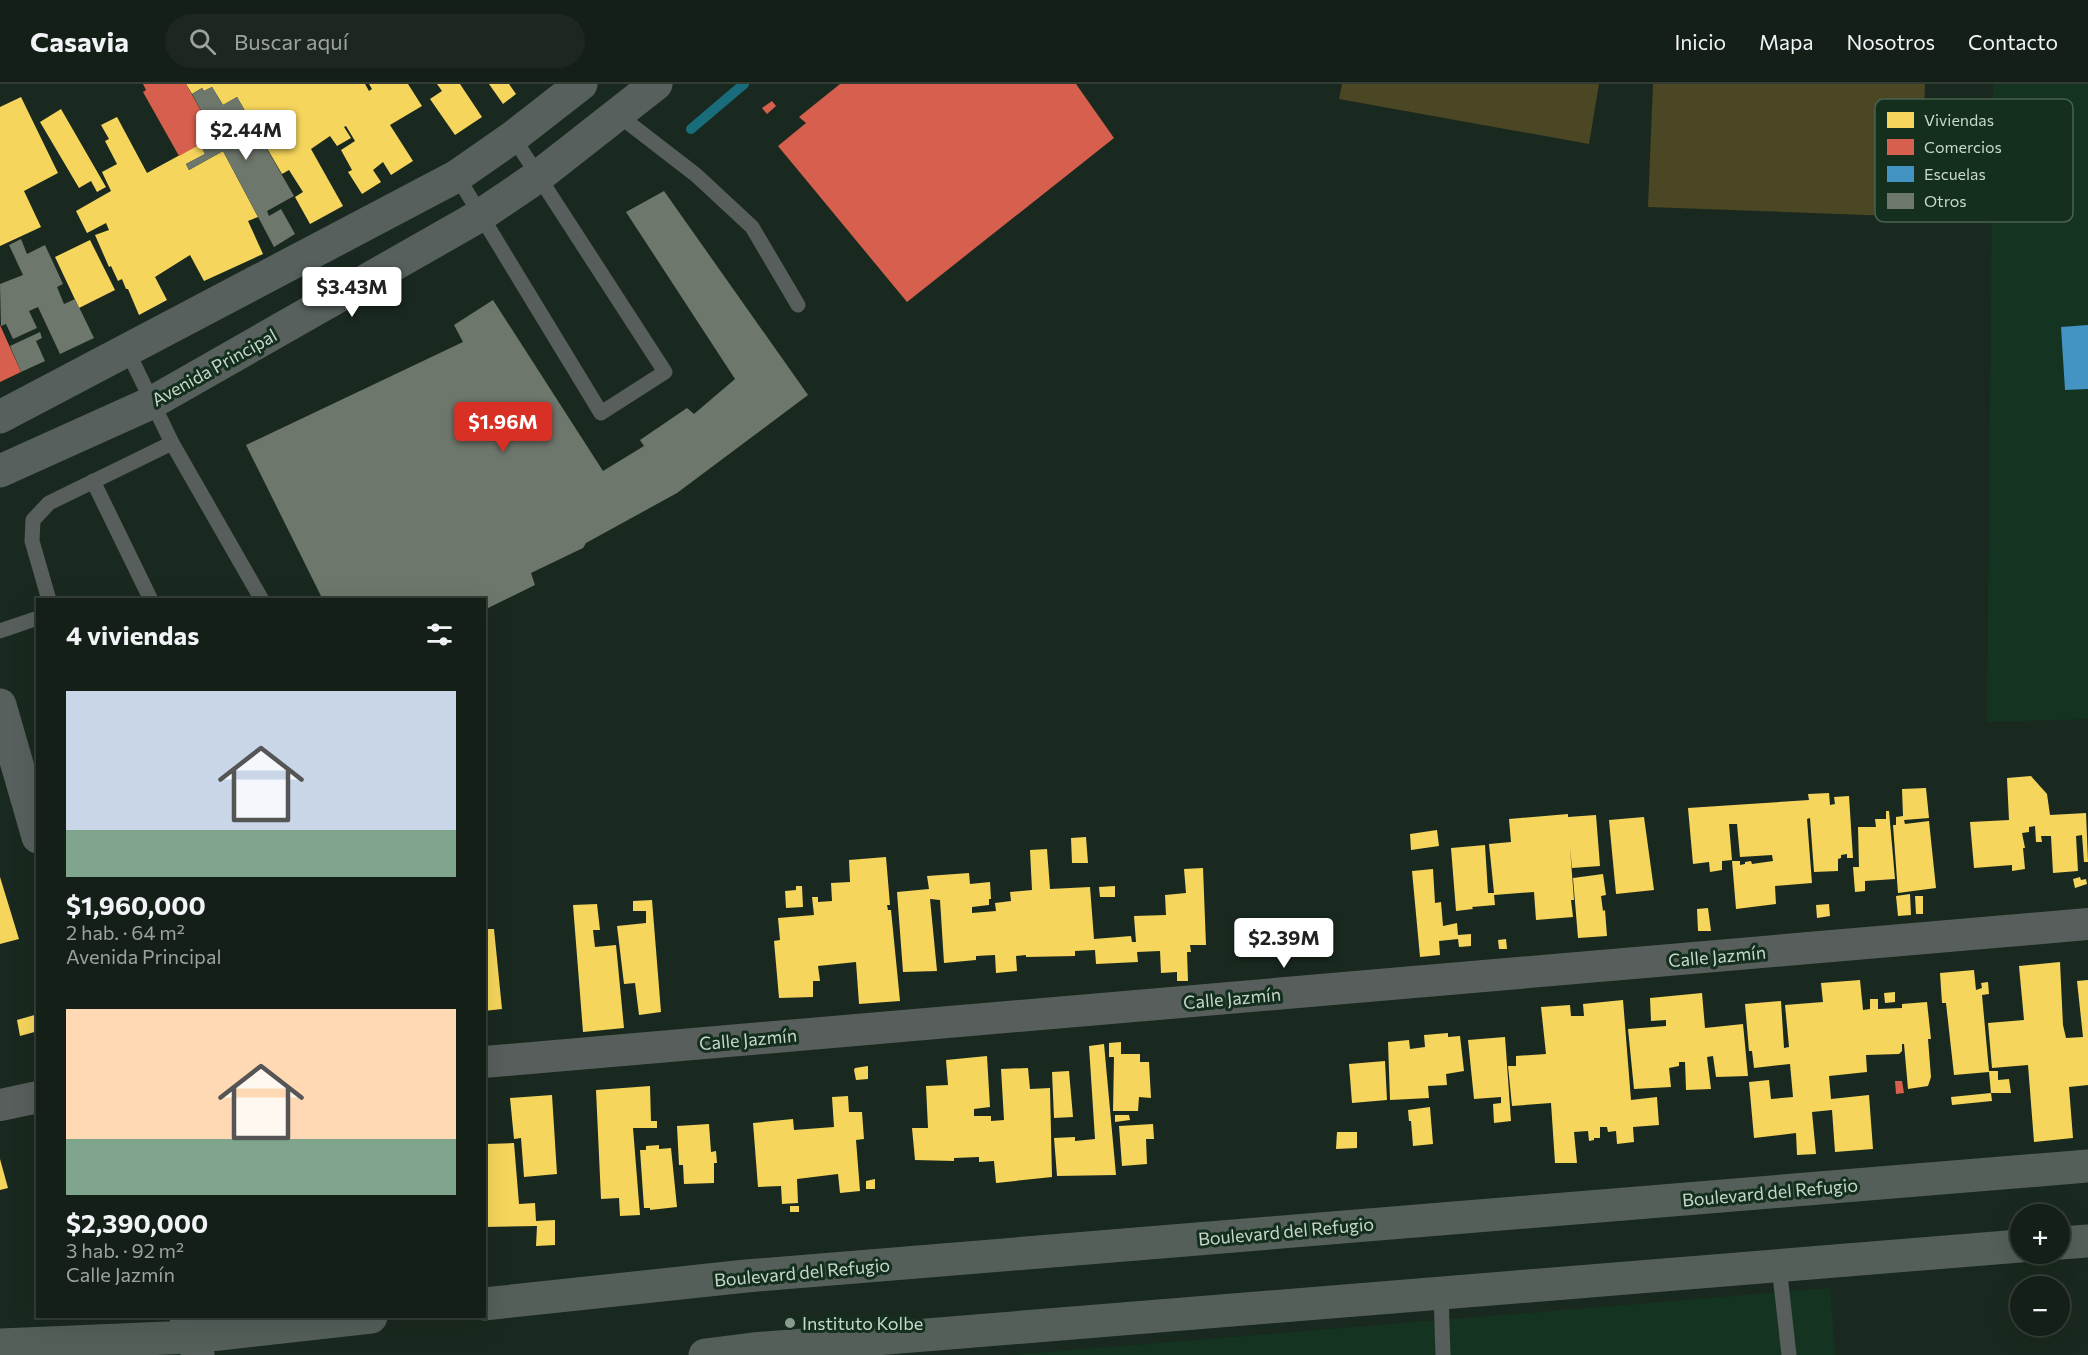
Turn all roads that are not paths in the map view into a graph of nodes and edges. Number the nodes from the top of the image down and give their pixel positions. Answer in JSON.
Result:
{"nodes":[{"id":1,"x":581,"y":84,"type":"edge"},
{"id":2,"x":656,"y":84,"type":"edge"},
{"id":3,"x":617,"y":114,"type":"junction"},
{"id":4,"x":513,"y":137,"type":"junction"},
{"id":5,"x":540,"y":175,"type":"junction"},
{"id":6,"x":458,"y":176,"type":"junction"},
{"id":7,"x":481,"y":215,"type":"junction"},
{"id":8,"x":798,"y":305,"type":"dead end"},
{"id":9,"x":127,"y":350,"type":"junction"},
{"id":10,"x":151,"y":403,"type":"junction"},
{"id":11,"x":0,"y":417,"type":"edge"},
{"id":12,"x":172,"y":443,"type":"junction"},
{"id":13,"x":0,"y":471,"type":"edge"},
{"id":14,"x":93,"y":481,"type":"junction"},
{"id":15,"x":48,"y":598,"type":"edge"},
{"id":16,"x":150,"y":598,"type":"edge"},
{"id":17,"x":261,"y":598,"type":"edge"},
{"id":18,"x":36,"y":619,"type":"edge"},
{"id":19,"x":0,"y":631,"type":"edge"},
{"id":20,"x":0,"y":705,"type":"edge"},
{"id":21,"x":36,"y":830,"type":"edge"},
{"id":22,"x":2088,"y":924,"type":"edge"},
{"id":23,"x":486,"y":1062,"type":"edge"},
{"id":24,"x":36,"y":1097,"type":"edge"},
{"id":25,"x":0,"y":1105,"type":"edge"},
{"id":26,"x":2088,"y":1166,"type":"edge"},
{"id":27,"x":2088,"y":1240,"type":"edge"},
{"id":28,"x":2070,"y":1242,"type":"edge"},
{"id":29,"x":2010,"y":1247,"type":"edge"},
{"id":30,"x":1779,"y":1266,"type":"junction"},
{"id":31,"x":1440,"y":1294,"type":"junction"},
{"id":32,"x":486,"y":1304,"type":"edge"},
{"id":33,"x":362,"y":1318,"type":"edge"},
{"id":34,"x":192,"y":1336,"type":"edge"},
{"id":35,"x":0,"y":1345,"type":"edge"},
{"id":36,"x":705,"y":1355,"type":"edge"},
{"id":37,"x":1443,"y":1355,"type":"edge"},
{"id":38,"x":1789,"y":1355,"type":"edge"}],
"edges":[{"from":1,"to":4,"type":"main road"},
{"from":2,"to":3,"type":"main road","name":"Avenida Principal"},
{"from":3,"to":5,"type":"main road","name":"Avenida Principal"},
{"from":3,"to":8,"type":"lane"},
{"from":4,"to":5,"type":"lane"},
{"from":4,"to":6,"type":"main road"},
{"from":5,"to":7,"type":"main road","name":"Avenida Principal"},
{"from":5,"to":7,"type":"lane"},
{"from":6,"to":7,"type":"lane"},
{"from":6,"to":9,"type":"main road"},
{"from":7,"to":10,"type":"main road","name":"Avenida Principal"},
{"from":9,"to":10,"type":"lane"},
{"from":9,"to":11,"type":"main road"},
{"from":10,"to":12,"type":"lane"},
{"from":10,"to":13,"type":"main road","name":"Avenida Principal"},
{"from":12,"to":14,"type":"lane"},
{"from":12,"to":17,"type":"lane"},
{"from":14,"to":15,"type":"lane"},
{"from":14,"to":16,"type":"lane"},
{"from":18,"to":19,"type":"lane"},
{"from":20,"to":21,"type":"main road"},
{"from":22,"to":23,"type":"street","name":"Calle Jazmín"},
{"from":24,"to":25,"type":"street"},
{"from":26,"to":32,"type":"main road","name":"Boulevard del Refugio"},
{"from":27,"to":28,"type":"main road"},
{"from":29,"to":30,"type":"main road"},
{"from":30,"to":31,"type":"main road"},
{"from":30,"to":38,"type":"lane"},
{"from":31,"to":36,"type":"main road"},
{"from":31,"to":37,"type":"lane"},
{"from":33,"to":34,"type":"main road"},
{"from":34,"to":35,"type":"main road"}]}
